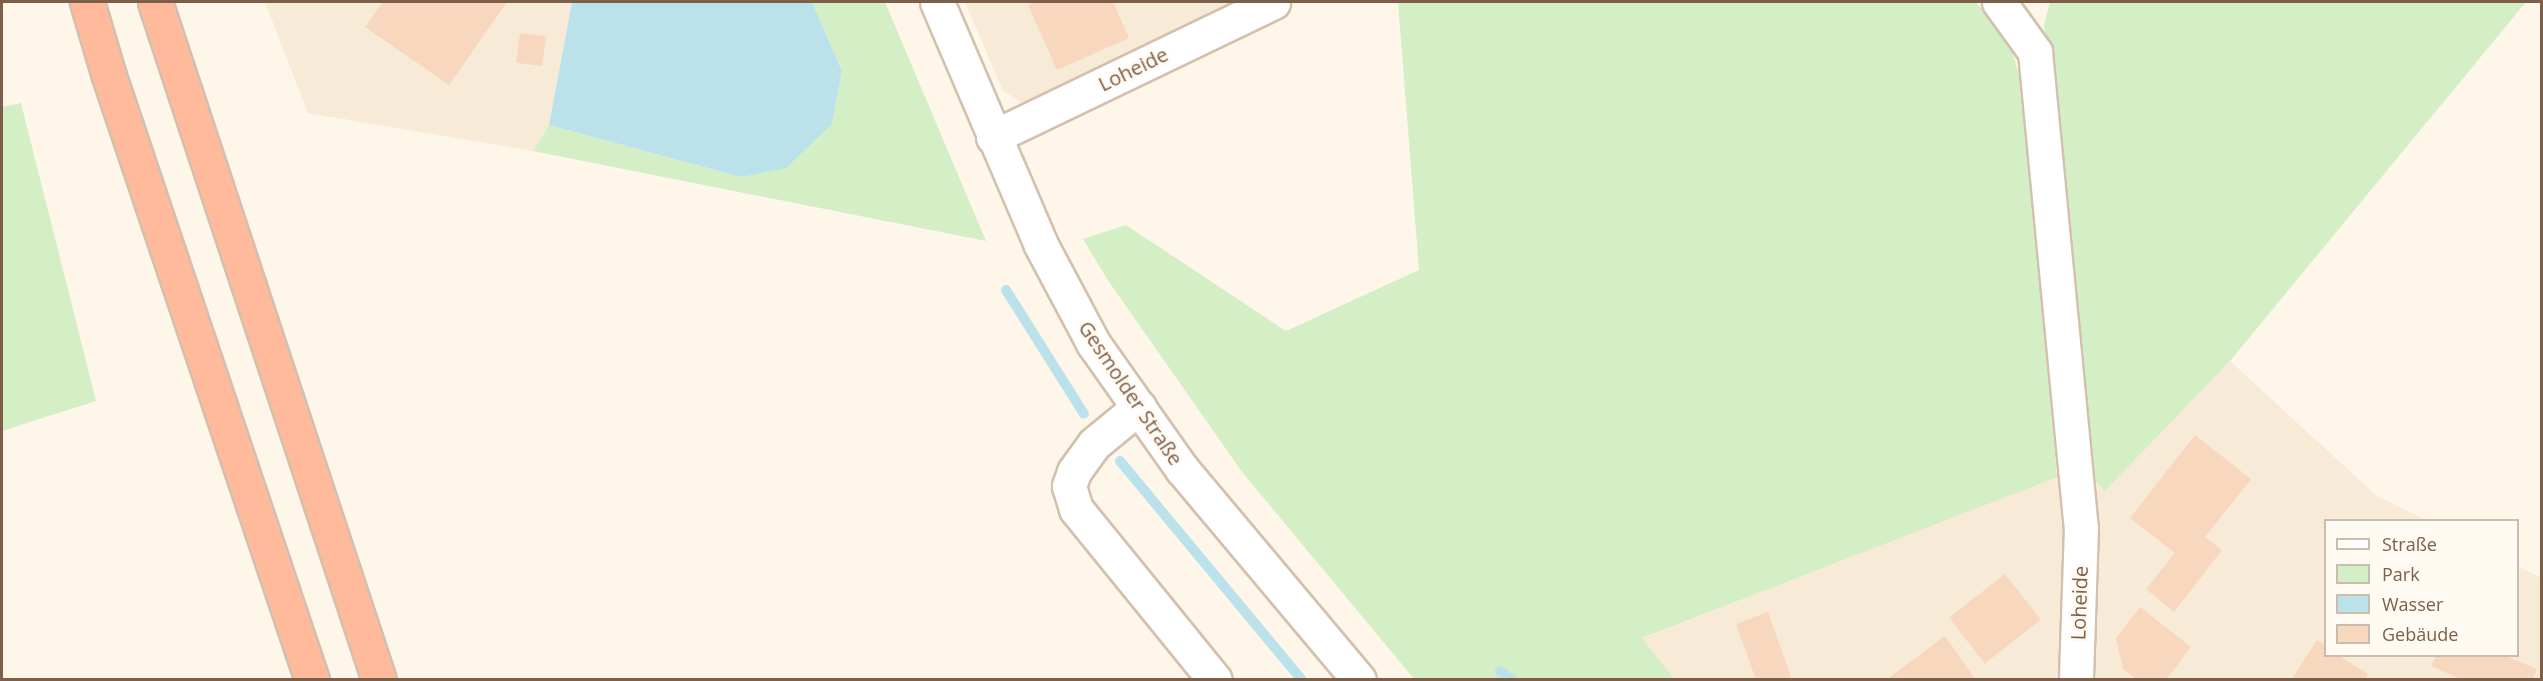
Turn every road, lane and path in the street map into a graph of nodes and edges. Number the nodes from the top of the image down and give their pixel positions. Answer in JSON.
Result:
{"nodes":[{"id":1,"x":87,"y":2,"type":"edge"},
{"id":2,"x":155,"y":2,"type":"edge"},
{"id":3,"x":937,"y":2,"type":"edge"},
{"id":4,"x":1273,"y":2,"type":"edge"},
{"id":5,"x":1999,"y":2,"type":"edge"},
{"id":6,"x":993,"y":137,"type":"junction"},
{"id":7,"x":1139,"y":407,"type":"junction"},
{"id":8,"x":312,"y":680,"type":"edge"},
{"id":9,"x":380,"y":680,"type":"edge"},
{"id":10,"x":1215,"y":680,"type":"edge"},
{"id":11,"x":1359,"y":680,"type":"edge"},
{"id":12,"x":2076,"y":680,"type":"edge"}],
"edges":[{"from":1,"to":8,"type":"highway"},
{"from":2,"to":9,"type":"highway"},
{"from":3,"to":6,"type":"street","name":"Gesmolder Straße"},
{"from":4,"to":6,"type":"street","name":"Loheide"},
{"from":5,"to":12,"type":"street","name":"Loheide"},
{"from":6,"to":7,"type":"street","name":"Gesmolder Straße"},
{"from":7,"to":10,"type":"street"},
{"from":7,"to":11,"type":"street","name":"Gesmolder Straße"}]}
